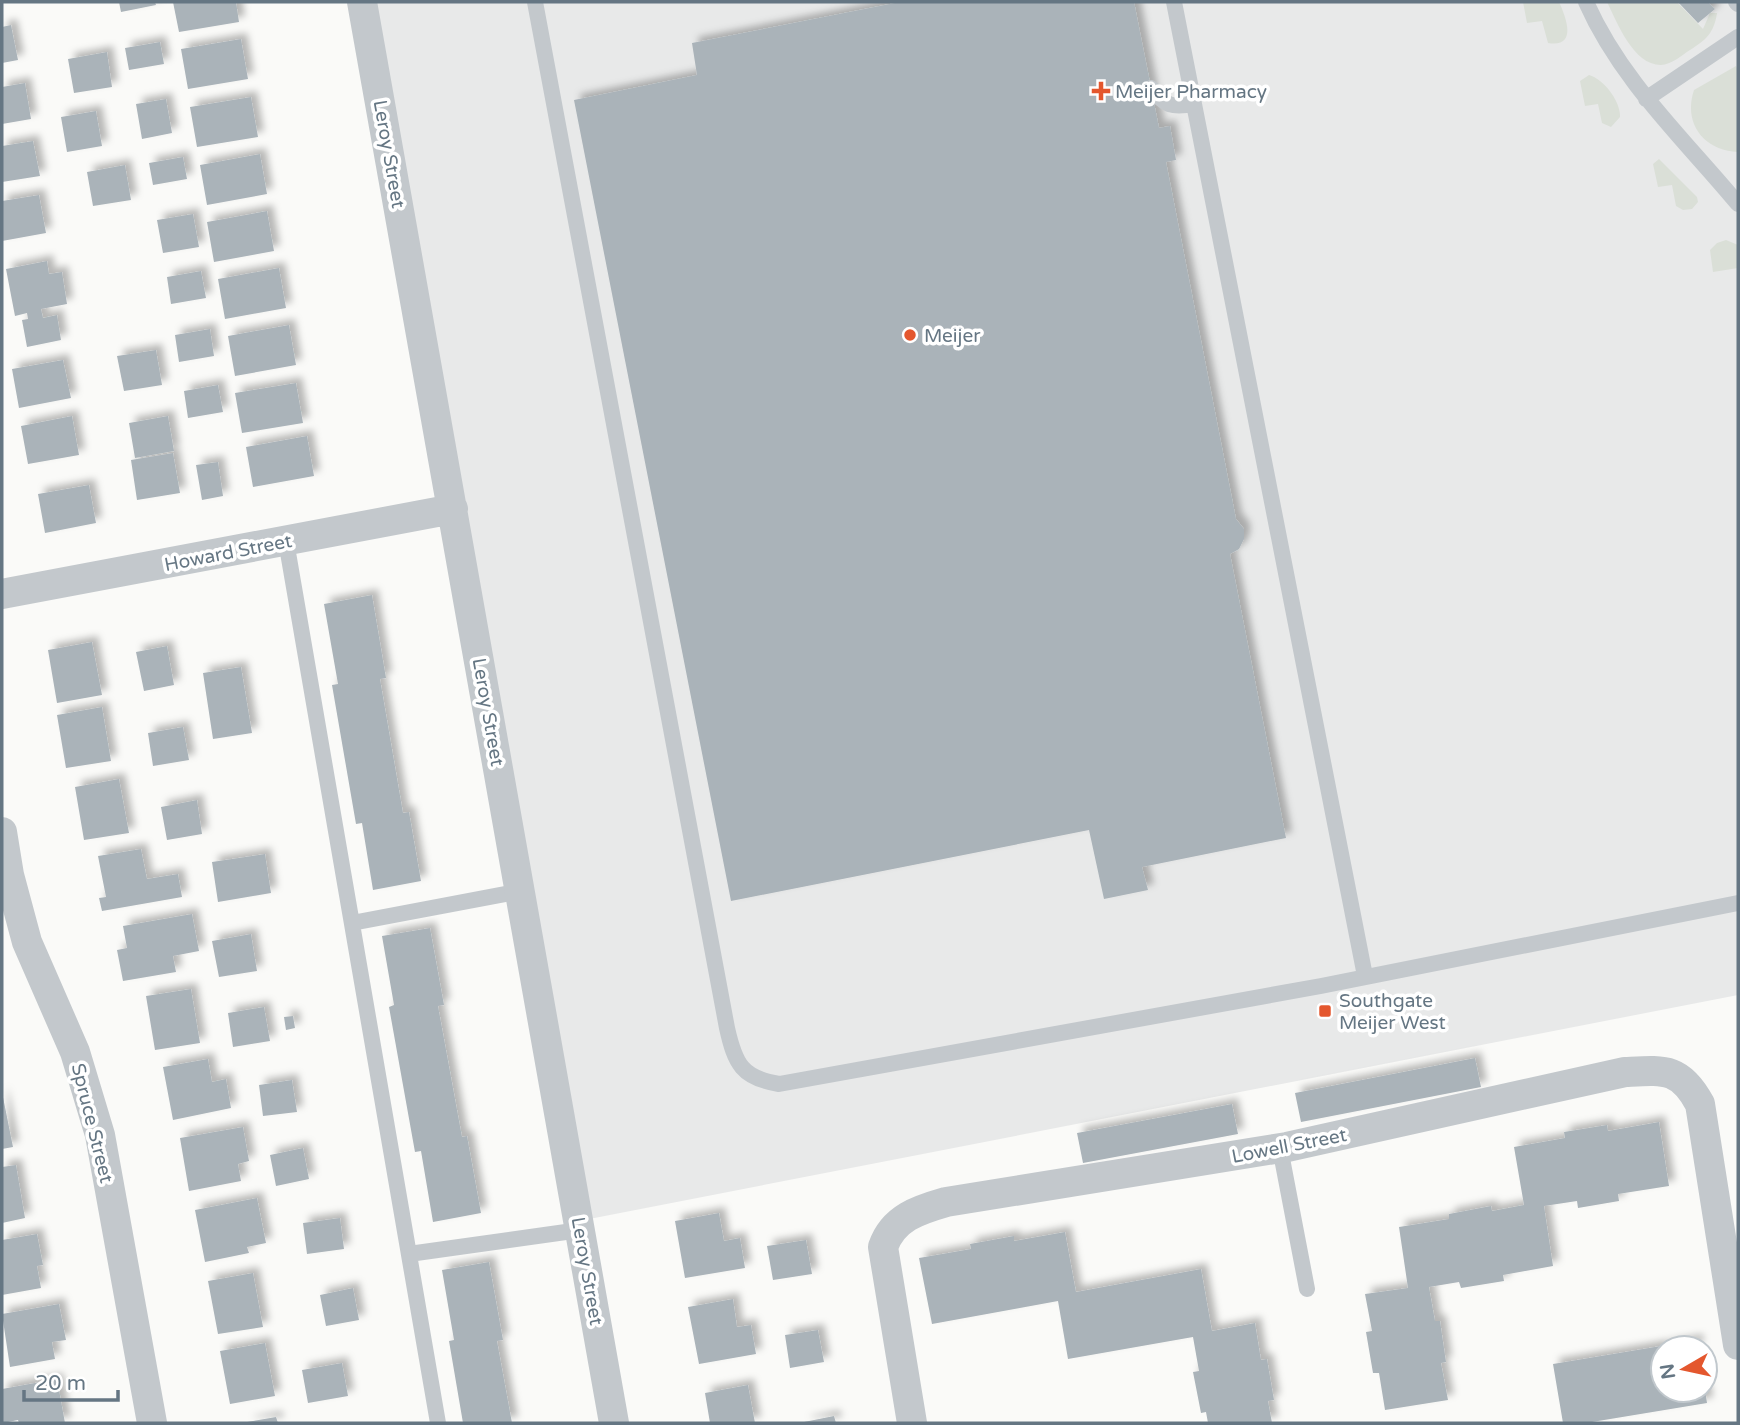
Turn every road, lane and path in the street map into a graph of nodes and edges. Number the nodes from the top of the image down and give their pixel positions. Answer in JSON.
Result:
{"nodes":[{"id":1,"x":362,"y":2,"type":"edge"},
{"id":2,"x":535,"y":2,"type":"edge"},
{"id":3,"x":1174,"y":2,"type":"edge"},
{"id":4,"x":1586,"y":2,"type":"edge"},
{"id":5,"x":1738,"y":37,"type":"edge"},
{"id":6,"x":1151,"y":88,"type":"dead end"},
{"id":7,"x":1646,"y":99,"type":"junction"},
{"id":8,"x":1194,"y":104,"type":"junction"},
{"id":9,"x":1735,"y":193,"type":"edge"},
{"id":10,"x":453,"y":509,"type":"junction"},
{"id":11,"x":286,"y":541,"type":"junction"},
{"id":12,"x":2,"y":594,"type":"edge"},
{"id":13,"x":2,"y":832,"type":"edge"},
{"id":14,"x":521,"y":891,"type":"junction"},
{"id":15,"x":1738,"y":903,"type":"edge"},
{"id":16,"x":352,"y":923,"type":"junction"},
{"id":17,"x":1365,"y":976,"type":"junction"},
{"id":18,"x":1280,"y":1148,"type":"junction"},
{"id":19,"x":580,"y":1230,"type":"junction"},
{"id":20,"x":409,"y":1254,"type":"junction"},
{"id":21,"x":1307,"y":1289,"type":"dead end"},
{"id":22,"x":1738,"y":1345,"type":"edge"},
{"id":23,"x":152,"y":1423,"type":"edge"},
{"id":24,"x":438,"y":1423,"type":"edge"},
{"id":25,"x":614,"y":1423,"type":"edge"},
{"id":26,"x":912,"y":1423,"type":"edge"}],
"edges":[{"from":1,"to":10,"type":"street","name":"Leroy Street"},
{"from":2,"to":17,"type":"lane"},
{"from":3,"to":8,"type":"lane"},
{"from":4,"to":7,"type":"lane"},
{"from":5,"to":7,"type":"lane"},
{"from":6,"to":8,"type":"lane"},
{"from":7,"to":9,"type":"lane"},
{"from":8,"to":17,"type":"lane"},
{"from":10,"to":11,"type":"street","name":"Howard Street"},
{"from":10,"to":14,"type":"street","name":"Leroy Street"},
{"from":11,"to":12,"type":"street","name":"Howard Street"},
{"from":11,"to":16,"type":"lane"},
{"from":13,"to":23,"type":"street","name":"Spruce Street"},
{"from":14,"to":16,"type":"lane"},
{"from":14,"to":19,"type":"street","name":"Leroy Street"},
{"from":15,"to":17,"type":"lane"},
{"from":16,"to":20,"type":"lane"},
{"from":18,"to":21,"type":"lane"},
{"from":18,"to":22,"type":"street","name":"Lowell Street"},
{"from":18,"to":26,"type":"street","name":"Lowell Street"},
{"from":19,"to":20,"type":"lane"},
{"from":19,"to":25,"type":"street","name":"Leroy Street"},
{"from":20,"to":24,"type":"lane"}]}
